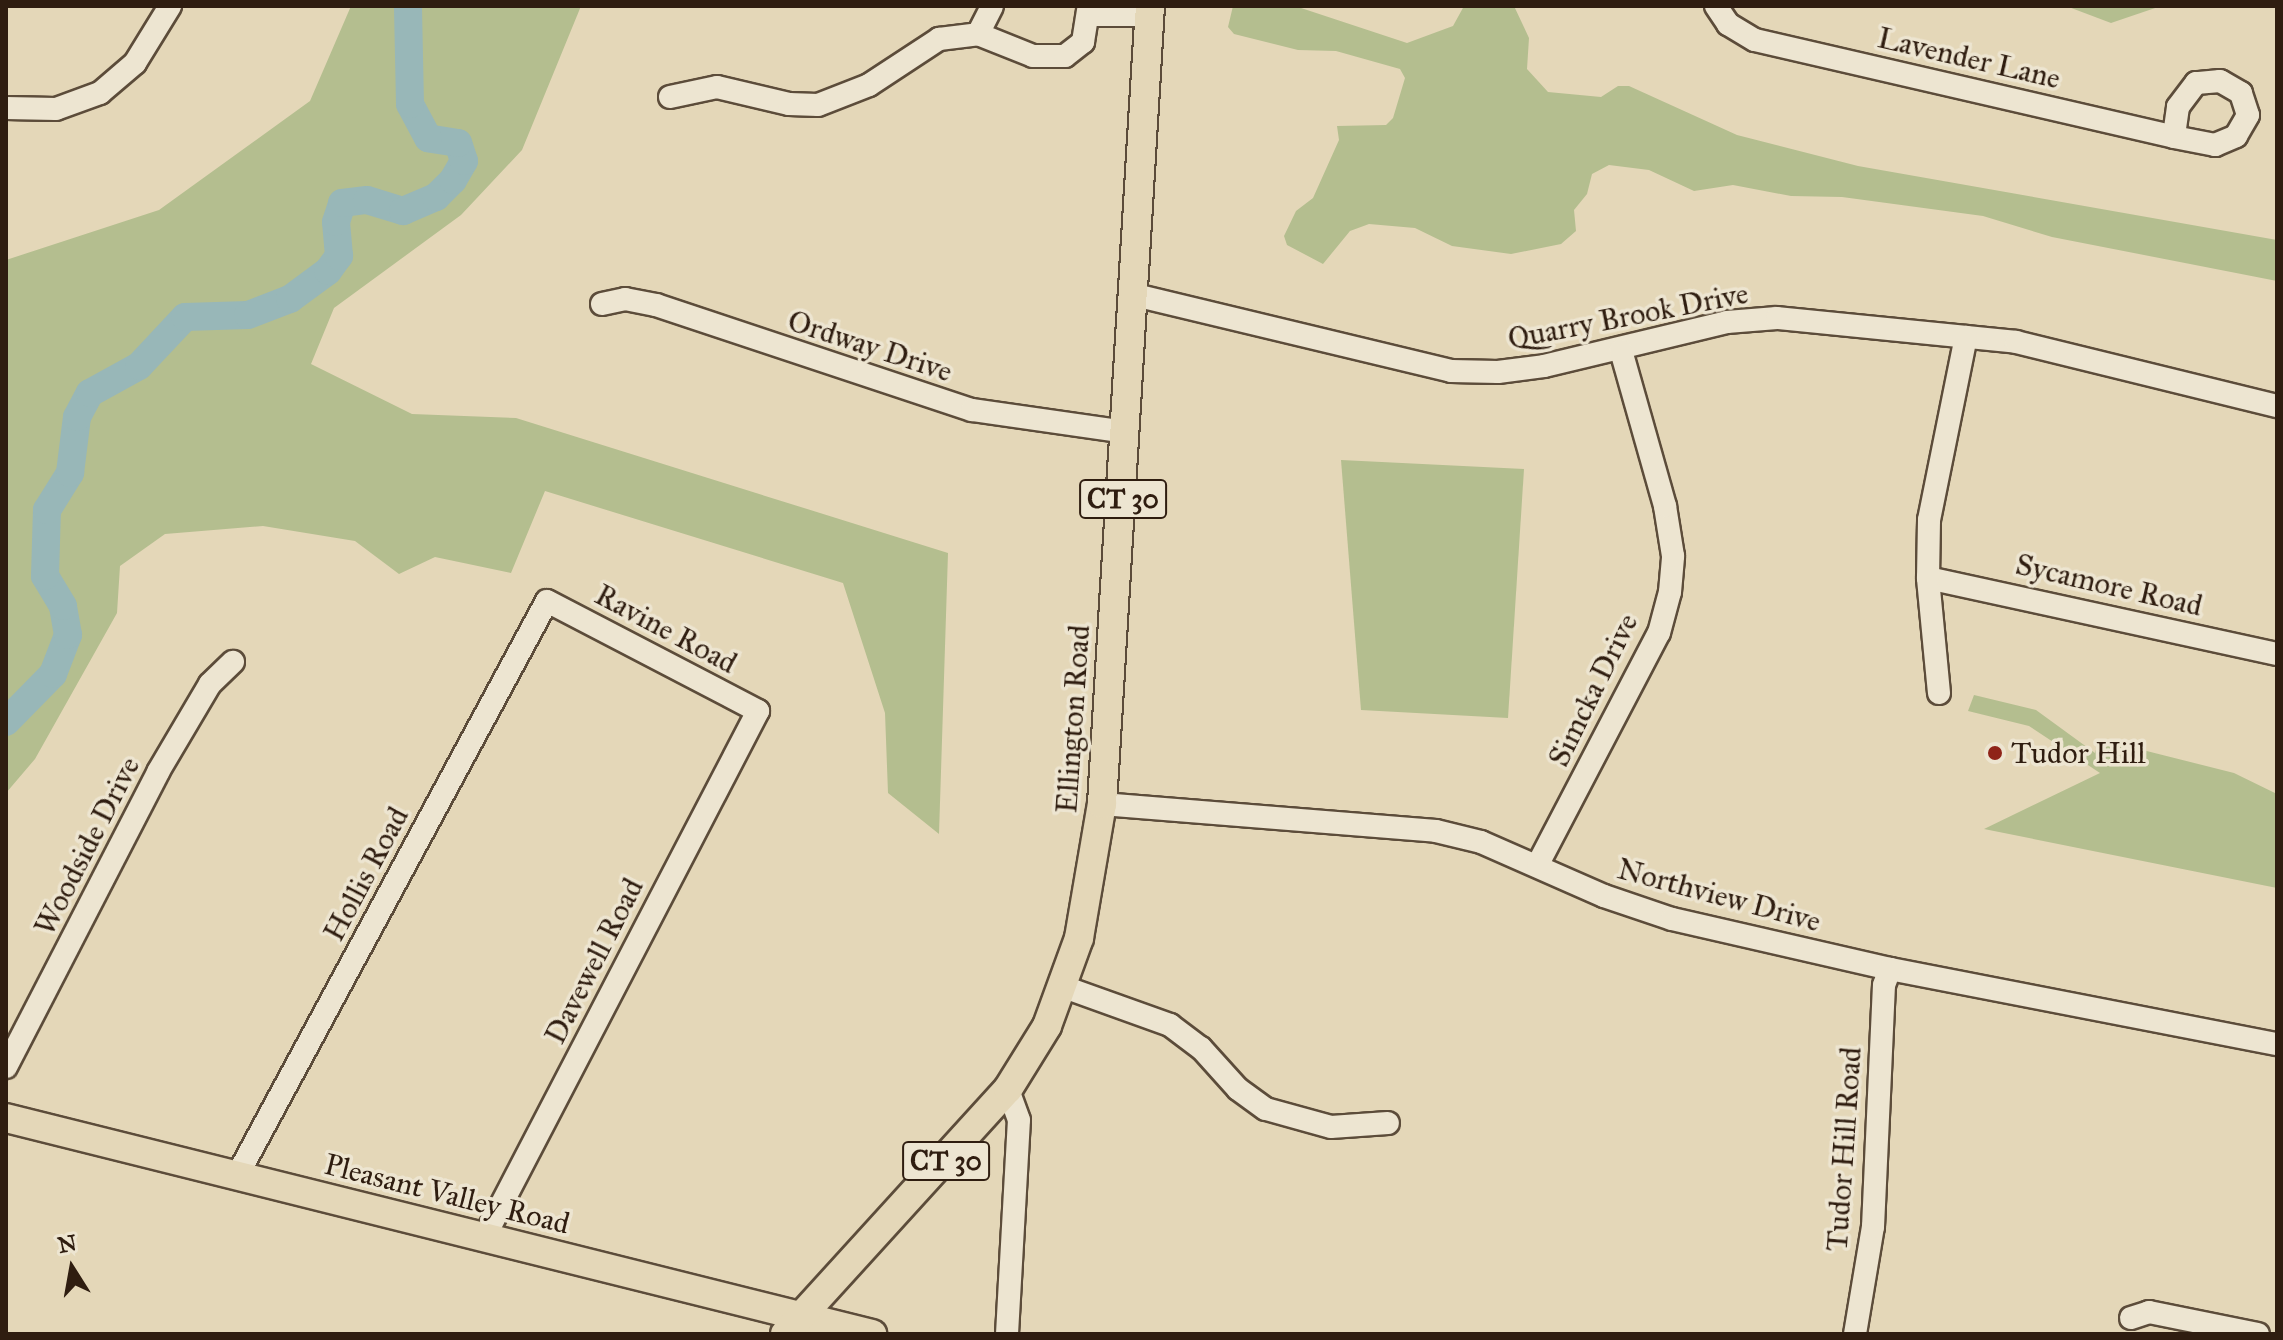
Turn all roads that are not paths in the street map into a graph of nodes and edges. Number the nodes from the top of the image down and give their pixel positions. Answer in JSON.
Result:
{"nodes":[{"id":1,"x":170,"y":6,"type":"edge"},
{"id":2,"x":992,"y":6,"type":"edge"},
{"id":3,"x":1716,"y":6,"type":"edge"},
{"id":4,"x":1150,"y":10,"type":"edge"},
{"id":5,"x":1090,"y":11,"type":"edge"},
{"id":6,"x":978,"y":34,"type":"junction"},
{"id":7,"x":670,"y":97,"type":"dead end"},
{"id":8,"x":6,"y":108,"type":"edge"},
{"id":9,"x":2174,"y":137,"type":"dead end"},
{"id":10,"x":1135,"y":295,"type":"junction"},
{"id":11,"x":602,"y":304,"type":"dead end"},
{"id":12,"x":1966,"y":337,"type":"junction"},
{"id":13,"x":1621,"y":350,"type":"junction"},
{"id":14,"x":2277,"y":406,"type":"edge"},
{"id":15,"x":1126,"y":432,"type":"junction"},
{"id":16,"x":1928,"y":578,"type":"junction"},
{"id":17,"x":547,"y":601,"type":"joint"},
{"id":18,"x":2277,"y":654,"type":"edge"},
{"id":19,"x":233,"y":662,"type":"dead end"},
{"id":20,"x":1939,"y":693,"type":"dead end"},
{"id":21,"x":758,"y":711,"type":"joint"},
{"id":22,"x":1102,"y":804,"type":"junction"},
{"id":23,"x":1538,"y":864,"type":"junction"},
{"id":24,"x":1890,"y":969,"type":"junction"},
{"id":25,"x":1064,"y":987,"type":"junction"},
{"id":26,"x":2277,"y":1044,"type":"edge"},
{"id":27,"x":6,"y":1067,"type":"edge"},
{"id":28,"x":1008,"y":1089,"type":"junction"},
{"id":29,"x":6,"y":1118,"type":"edge"},
{"id":30,"x":1388,"y":1123,"type":"dead end"},
{"id":31,"x":237,"y":1176,"type":"junction"},
{"id":32,"x":484,"y":1238,"type":"junction"},
{"id":33,"x":2131,"y":1318,"type":"dead end"},
{"id":34,"x":794,"y":1325,"type":"edge"},
{"id":35,"x":872,"y":1334,"type":"edge"},
{"id":36,"x":1007,"y":1334,"type":"edge"},
{"id":37,"x":1855,"y":1334,"type":"edge"},
{"id":38,"x":2258,"y":1334,"type":"edge"}],
"edges":[{"from":1,"to":8,"type":"street"},
{"from":2,"to":6,"type":"street"},
{"from":3,"to":9,"type":"street","name":"Lavender Lane"},
{"from":4,"to":5,"type":"street"},
{"from":4,"to":10,"type":"main road","name":"Ellington Road","number":"CT 30"},
{"from":5,"to":6,"type":"street"},
{"from":6,"to":7,"type":"street"},
{"from":10,"to":13,"type":"street","name":"Quarry Brook Drive"},
{"from":10,"to":15,"type":"main road","name":"Ellington Road","number":"CT 30"},
{"from":11,"to":15,"type":"street","name":"Ordway Drive"},
{"from":12,"to":13,"type":"street","name":"Quarry Brook Drive"},
{"from":12,"to":14,"type":"street","name":"Quarry Brook Drive"},
{"from":12,"to":16,"type":"street"},
{"from":13,"to":23,"type":"street","name":"Simcka Drive"},
{"from":15,"to":22,"type":"main road","name":"Ellington Road","number":"CT 30"},
{"from":16,"to":18,"type":"street","name":"Sycamore Road"},
{"from":16,"to":20,"type":"street"},
{"from":17,"to":21,"type":"street","name":"Ravine Road"},
{"from":17,"to":31,"type":"street","name":"Hollis Road"},
{"from":19,"to":27,"type":"street","name":"Woodside Drive"},
{"from":21,"to":32,"type":"street","name":"Davewell Road"},
{"from":22,"to":23,"type":"street","name":"Northview Drive"},
{"from":22,"to":25,"type":"main road","name":"Ellington Road","number":"CT 30"},
{"from":23,"to":24,"type":"street","name":"Northview Drive"},
{"from":24,"to":26,"type":"street","name":"Northview Drive"},
{"from":24,"to":37,"type":"street","name":"Tudor Hill Road"},
{"from":25,"to":28,"type":"main road","name":"Ellington Road","number":"CT 30"},
{"from":25,"to":30,"type":"street"},
{"from":28,"to":34,"type":"main road","name":"Ellington Road","number":"CT 30"},
{"from":28,"to":36,"type":"street"},
{"from":29,"to":31,"type":"main road","name":"Pleasant Valley Road"},
{"from":31,"to":32,"type":"main road","name":"Pleasant Valley Road"},
{"from":32,"to":34,"type":"main road","name":"Pleasant Valley Road"},
{"from":33,"to":38,"type":"street"},
{"from":34,"to":35,"type":"main road","name":"Pleasant Valley Road"}]}
